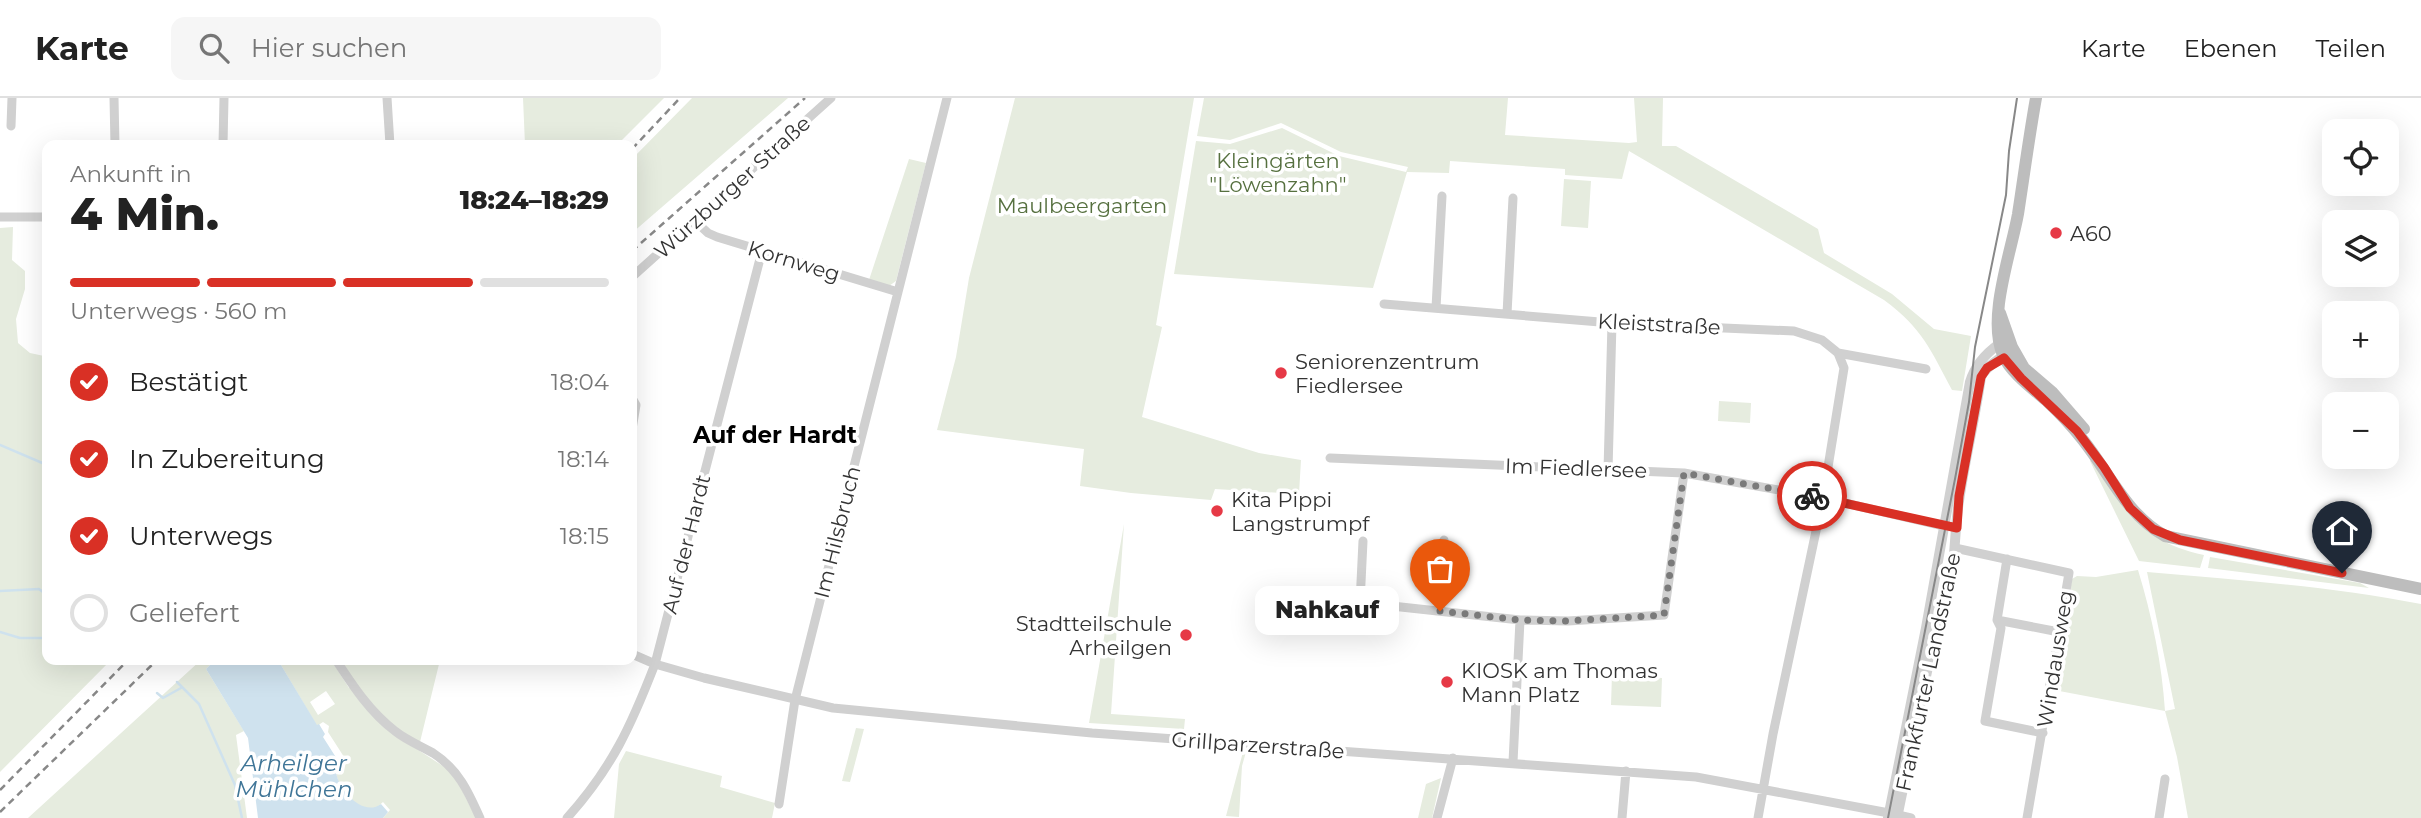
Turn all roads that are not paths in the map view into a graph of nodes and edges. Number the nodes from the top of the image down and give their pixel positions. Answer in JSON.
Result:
{"nodes":[{"id":1,"x":12,"y":98,"type":"edge"},
{"id":2,"x":114,"y":98,"type":"edge"},
{"id":3,"x":224,"y":98,"type":"edge"},
{"id":4,"x":387,"y":98,"type":"edge"},
{"id":5,"x":831,"y":98,"type":"edge"},
{"id":6,"x":947,"y":98,"type":"edge"},
{"id":7,"x":2036,"y":98,"type":"edge"},
{"id":8,"x":11,"y":126,"type":"dead end"},
{"id":9,"x":115,"y":140,"type":"edge"},
{"id":10,"x":223,"y":140,"type":"edge"},
{"id":11,"x":390,"y":140,"type":"edge"},
{"id":12,"x":1443,"y":196,"type":"dead end"},
{"id":13,"x":1513,"y":198,"type":"dead end"},
{"id":14,"x":0,"y":217,"type":"edge"},
{"id":15,"x":42,"y":218,"type":"edge"},
{"id":16,"x":695,"y":221,"type":"junction"},
{"id":17,"x":762,"y":251,"type":"junction"},
{"id":18,"x":637,"y":273,"type":"edge"},
{"id":19,"x":898,"y":292,"type":"junction"},
{"id":20,"x":1384,"y":304,"type":"dead end"},
{"id":21,"x":1436,"y":308,"type":"junction"},
{"id":22,"x":1507,"y":314,"type":"junction"},
{"id":23,"x":1612,"y":323,"type":"junction"},
{"id":24,"x":2005,"y":350,"type":"junction"},
{"id":25,"x":1838,"y":353,"type":"junction"},
{"id":26,"x":1926,"y":369,"type":"dead end"},
{"id":27,"x":1330,"y":458,"type":"dead end"},
{"id":28,"x":1608,"y":470,"type":"junction"},
{"id":29,"x":1684,"y":473,"type":"junction"},
{"id":30,"x":1823,"y":498,"type":"junction"},
{"id":31,"x":1944,"y":526,"type":"junction"},
{"id":32,"x":1957,"y":528,"type":"junction"},
{"id":33,"x":1363,"y":541,"type":"dead end"},
{"id":34,"x":1444,"y":541,"type":"dead end"},
{"id":35,"x":1955,"y":548,"type":"junction"},
{"id":36,"x":2007,"y":559,"type":"junction"},
{"id":37,"x":2421,"y":589,"type":"edge"},
{"id":38,"x":1291,"y":595,"type":"dead end"},
{"id":39,"x":1360,"y":603,"type":"junction"},
{"id":40,"x":1440,"y":611,"type":"junction"},
{"id":41,"x":1520,"y":620,"type":"junction"},
{"id":42,"x":1997,"y":620,"type":"junction"},
{"id":43,"x":2059,"y":632,"type":"junction"},
{"id":44,"x":637,"y":656,"type":"edge"},
{"id":45,"x":655,"y":664,"type":"junction"},
{"id":46,"x":340,"y":665,"type":"edge"},
{"id":47,"x":794,"y":701,"type":"junction"},
{"id":48,"x":2043,"y":733,"type":"junction"},
{"id":49,"x":1453,"y":758,"type":"junction"},
{"id":50,"x":1513,"y":762,"type":"junction"},
{"id":51,"x":1626,"y":771,"type":"junction"},
{"id":52,"x":2165,"y":779,"type":"dead end"},
{"id":53,"x":1762,"y":789,"type":"junction"},
{"id":54,"x":779,"y":804,"type":"dead end"},
{"id":55,"x":1893,"y":816,"type":"edge"},
{"id":56,"x":480,"y":818,"type":"edge"},
{"id":57,"x":567,"y":818,"type":"edge"},
{"id":58,"x":1437,"y":818,"type":"edge"},
{"id":59,"x":1622,"y":818,"type":"edge"},
{"id":60,"x":1758,"y":818,"type":"edge"},
{"id":61,"x":1911,"y":818,"type":"edge"},
{"id":62,"x":2027,"y":818,"type":"edge"},
{"id":63,"x":2159,"y":818,"type":"edge"}],
"edges":[{"from":1,"to":8,"type":"street"},
{"from":2,"to":9,"type":"street"},
{"from":3,"to":10,"type":"street"},
{"from":4,"to":11,"type":"street"},
{"from":5,"to":16,"type":"street","name":"Würzburger Straße"},
{"from":6,"to":19,"type":"street","name":"Im Hilsbruch"},
{"from":7,"to":24,"type":"main road"},
{"from":12,"to":21,"type":"street"},
{"from":13,"to":22,"type":"street"},
{"from":14,"to":15,"type":"street"},
{"from":16,"to":17,"type":"street","name":"Kornweg"},
{"from":16,"to":18,"type":"street","name":"Würzburger Straße"},
{"from":17,"to":19,"type":"street","name":"Kornweg"},
{"from":17,"to":45,"type":"street","name":"Auf der Hardt"},
{"from":19,"to":47,"type":"street","name":"Im Hilsbruch"},
{"from":20,"to":21,"type":"street","name":"Kleiststraße"},
{"from":21,"to":22,"type":"street","name":"Kleiststraße"},
{"from":22,"to":23,"type":"street","name":"Kleiststraße"},
{"from":23,"to":25,"type":"street","name":"Kleiststraße"},
{"from":23,"to":28,"type":"street"},
{"from":24,"to":31,"type":"street","name":"Frankfurter Landstraße"},
{"from":24,"to":32,"type":"street","name":"Frankfurter Landstraße"},
{"from":24,"to":37,"type":"main road"},
{"from":25,"to":26,"type":"street","name":"Kleiststraße"},
{"from":25,"to":30,"type":"street"},
{"from":27,"to":28,"type":"street","name":"Im Fiedlersee"},
{"from":28,"to":29,"type":"street","name":"Im Fiedlersee"},
{"from":29,"to":30,"type":"street","name":"Im Fiedlersee"},
{"from":29,"to":41,"type":"street"},
{"from":30,"to":31,"type":"street","name":"Im Fiedlersee"},
{"from":30,"to":53,"type":"street"},
{"from":31,"to":32,"type":"street","name":"Frankfurter Landstraße"},
{"from":31,"to":55,"type":"street","name":"Frankfurter Landstraße"},
{"from":32,"to":35,"type":"street","name":"Frankfurter Landstraße"},
{"from":33,"to":39,"type":"street"},
{"from":34,"to":40,"type":"street"},
{"from":35,"to":36,"type":"street","name":"Windausweg"},
{"from":35,"to":55,"type":"street","name":"Frankfurter Landstraße"},
{"from":36,"to":42,"type":"street"},
{"from":36,"to":43,"type":"street","name":"Windausweg"},
{"from":38,"to":39,"type":"street"},
{"from":39,"to":40,"type":"street"},
{"from":40,"to":41,"type":"street"},
{"from":41,"to":50,"type":"street"},
{"from":42,"to":43,"type":"street"},
{"from":42,"to":48,"type":"street"},
{"from":43,"to":48,"type":"street","name":"Windausweg"},
{"from":44,"to":45,"type":"street","name":"Grillparzerstraße"},
{"from":45,"to":47,"type":"street","name":"Grillparzerstraße"},
{"from":45,"to":57,"type":"street","name":"Auf der Hardt"},
{"from":46,"to":56,"type":"street"},
{"from":47,"to":49,"type":"street","name":"Grillparzerstraße"},
{"from":47,"to":54,"type":"street","name":"Im Hilsbruch"},
{"from":48,"to":62,"type":"street","name":"Windausweg"},
{"from":49,"to":50,"type":"street","name":"Grillparzerstraße"},
{"from":49,"to":58,"type":"street"},
{"from":50,"to":51,"type":"street","name":"Grillparzerstraße"},
{"from":51,"to":53,"type":"street","name":"Grillparzerstraße"},
{"from":51,"to":59,"type":"street"},
{"from":52,"to":63,"type":"street"},
{"from":53,"to":55,"type":"street","name":"Grillparzerstraße"},
{"from":53,"to":60,"type":"street"},
{"from":55,"to":61,"type":"street","name":"Grillparzerstraße"}]}
